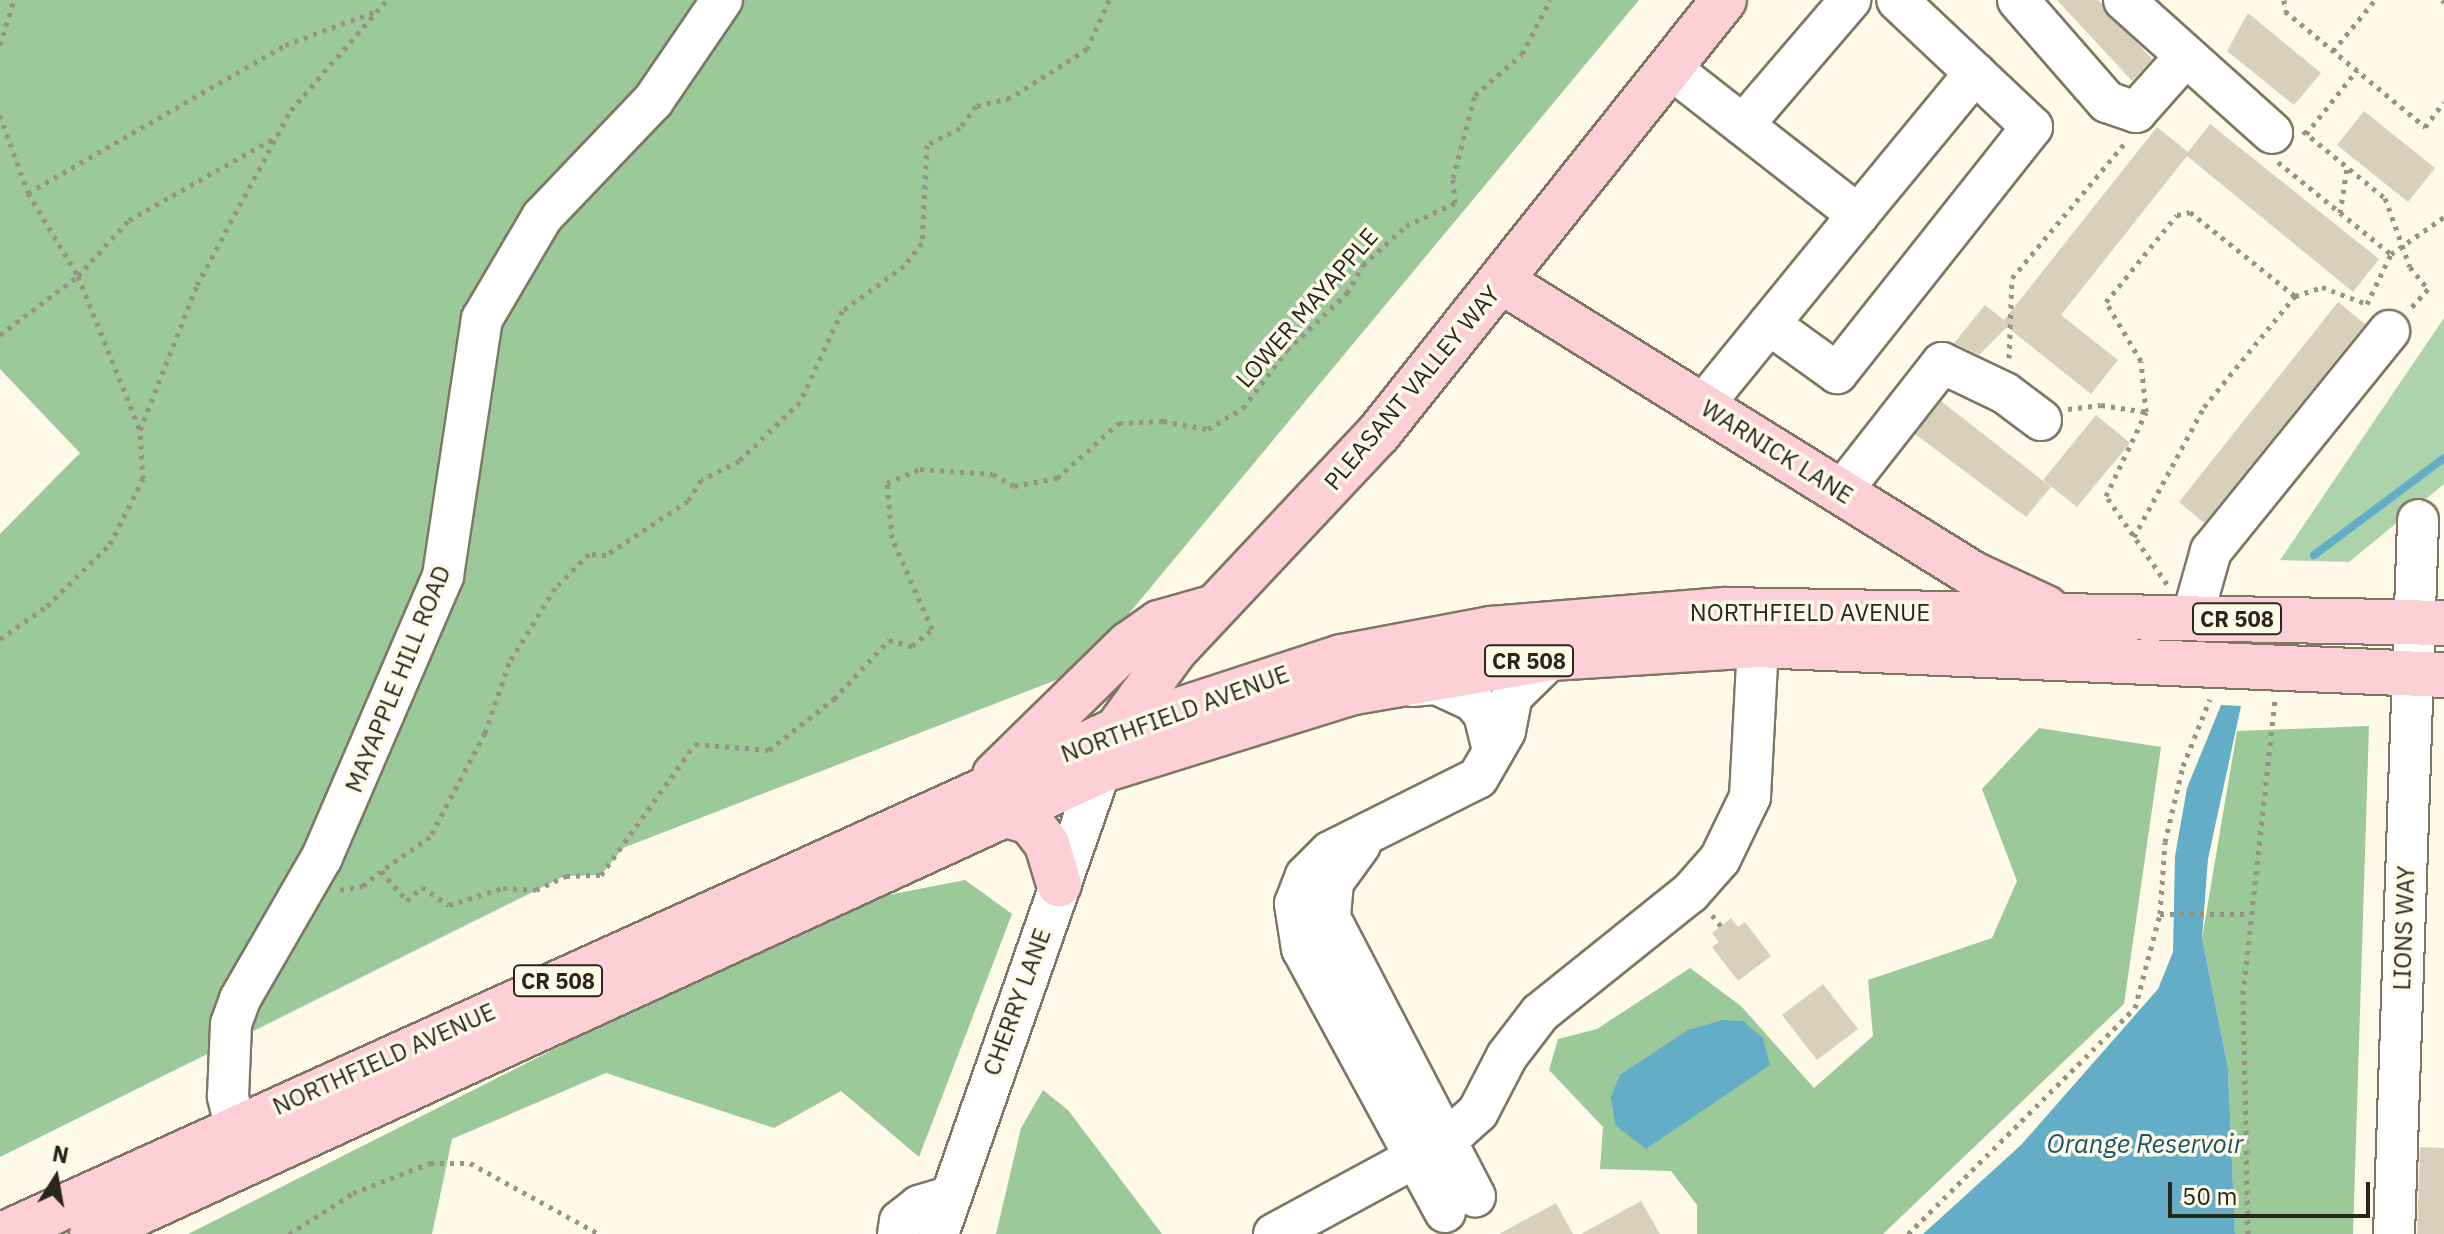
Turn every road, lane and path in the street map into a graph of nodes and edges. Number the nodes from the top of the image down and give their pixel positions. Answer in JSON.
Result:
{"nodes":[{"id":1,"x":14,"y":0,"type":"edge"},
{"id":2,"x":387,"y":0,"type":"edge"},
{"id":3,"x":722,"y":0,"type":"edge"},
{"id":4,"x":1109,"y":0,"type":"edge"},
{"id":5,"x":1550,"y":0,"type":"edge"},
{"id":6,"x":1724,"y":0,"type":"edge"},
{"id":7,"x":1850,"y":0,"type":"edge"},
{"id":8,"x":1897,"y":0,"type":"edge"},
{"id":9,"x":2018,"y":0,"type":"edge"},
{"id":10,"x":2124,"y":0,"type":"edge"},
{"id":11,"x":2284,"y":0,"type":"edge"},
{"id":12,"x":2375,"y":0,"type":"edge"},
{"id":13,"x":377,"y":11,"type":"junction"},
{"id":14,"x":0,"y":45,"type":"edge"},
{"id":15,"x":2333,"y":51,"type":"junction"},
{"id":16,"x":2183,"y":59,"type":"junction"},
{"id":17,"x":1670,"y":68,"type":"junction"},
{"id":18,"x":2357,"y":70,"type":"junction"},
{"id":19,"x":1975,"y":73,"type":"junction"},
{"id":20,"x":2444,"y":102,"type":"edge"},
{"id":21,"x":2136,"y":112,"type":"junction"},
{"id":22,"x":0,"y":115,"type":"edge"},
{"id":23,"x":1743,"y":125,"type":"junction"},
{"id":24,"x":2,"y":129,"type":"edge"},
{"id":25,"x":2290,"y":130,"type":"junction"},
{"id":26,"x":279,"y":135,"type":"junction"},
{"id":27,"x":2347,"y":167,"type":"junction"},
{"id":28,"x":28,"y":193,"type":"junction"},
{"id":29,"x":2340,"y":213,"type":"dead end"},
{"id":30,"x":1858,"y":215,"type":"junction"},
{"id":31,"x":2444,"y":217,"type":"edge"},
{"id":32,"x":2405,"y":239,"type":"junction"},
{"id":33,"x":78,"y":276,"type":"junction"},
{"id":34,"x":1501,"y":281,"type":"junction"},
{"id":35,"x":2295,"y":296,"type":"junction"},
{"id":36,"x":1769,"y":324,"type":"junction"},
{"id":37,"x":2389,"y":331,"type":"joint"},
{"id":38,"x":0,"y":335,"type":"edge"},
{"id":39,"x":2005,"y":393,"type":"junction"},
{"id":40,"x":1702,"y":406,"type":"junction"},
{"id":41,"x":2146,"y":412,"type":"junction"},
{"id":42,"x":2041,"y":420,"type":"joint"},
{"id":43,"x":140,"y":430,"type":"junction"},
{"id":44,"x":1841,"y":492,"type":"junction"},
{"id":45,"x":2418,"y":520,"type":"dead end"},
{"id":46,"x":2134,"y":537,"type":"junction"},
{"id":47,"x":2430,"y":577,"type":"edge"},
{"id":48,"x":2180,"y":601,"type":"junction"},
{"id":49,"x":1218,"y":607,"type":"junction"},
{"id":50,"x":2059,"y":615,"type":"junction"},
{"id":51,"x":2430,"y":623,"type":"edge"},
{"id":52,"x":1972,"y":634,"type":"junction"},
{"id":53,"x":0,"y":639,"type":"edge"},
{"id":54,"x":1758,"y":645,"type":"junction"},
{"id":55,"x":1551,"y":658,"type":"junction"},
{"id":56,"x":2428,"y":674,"type":"edge"},
{"id":57,"x":1354,"y":692,"type":"junction"},
{"id":58,"x":2210,"y":699,"type":"dead end"},
{"id":59,"x":2275,"y":700,"type":"dead end"},
{"id":60,"x":1115,"y":731,"type":"junction"},
{"id":61,"x":1493,"y":751,"type":"junction"},
{"id":62,"x":1100,"y":771,"type":"junction"},
{"id":63,"x":992,"y":804,"type":"junction"},
{"id":64,"x":1059,"y":884,"type":"junction"},
{"id":65,"x":2160,"y":914,"type":"junction"},
{"id":66,"x":2249,"y":914,"type":"junction"},
{"id":67,"x":235,"y":1125,"type":"junction"},
{"id":68,"x":1431,"y":1149,"type":"junction"},
{"id":69,"x":1460,"y":1204,"type":"dead end"},
{"id":70,"x":942,"y":1216,"type":"edge"},
{"id":71,"x":4,"y":1234,"type":"edge"},
{"id":72,"x":92,"y":1234,"type":"edge"},
{"id":73,"x":289,"y":1234,"type":"edge"},
{"id":74,"x":599,"y":1234,"type":"edge"},
{"id":75,"x":898,"y":1234,"type":"edge"},
{"id":76,"x":1274,"y":1234,"type":"edge"},
{"id":77,"x":1908,"y":1234,"type":"edge"},
{"id":78,"x":2248,"y":1234,"type":"edge"},
{"id":79,"x":2394,"y":1234,"type":"edge"}],
"edges":[{"from":1,"to":14,"type":"path"},
{"from":2,"to":13,"type":"path"},
{"from":3,"to":67,"type":"street","name":"MAYAPPLE HILL ROAD"},
{"from":4,"to":5,"type":"path","name":"LOWER MAYAPPLE"},
{"from":6,"to":17,"type":"main road","name":"PLEASANT VALLEY WAY"},
{"from":7,"to":23,"type":"street"},
{"from":8,"to":19,"type":"street"},
{"from":9,"to":21,"type":"street"},
{"from":10,"to":16,"type":"street"},
{"from":11,"to":15,"type":"path"},
{"from":12,"to":15,"type":"path"},
{"from":13,"to":26,"type":"path"},
{"from":13,"to":28,"type":"path"},
{"from":15,"to":18,"type":"path"},
{"from":16,"to":21,"type":"street"},
{"from":16,"to":25,"type":"street"},
{"from":17,"to":23,"type":"street"},
{"from":17,"to":34,"type":"main road","name":"PLEASANT VALLEY WAY"},
{"from":18,"to":20,"type":"path"},
{"from":18,"to":25,"type":"path"},
{"from":19,"to":30,"type":"street"},
{"from":19,"to":36,"type":"street"},
{"from":21,"to":39,"type":"path"},
{"from":22,"to":24,"type":"path"},
{"from":23,"to":30,"type":"street"},
{"from":24,"to":28,"type":"path"},
{"from":25,"to":27,"type":"path"},
{"from":26,"to":33,"type":"path"},
{"from":26,"to":43,"type":"path"},
{"from":27,"to":29,"type":"path"},
{"from":27,"to":32,"type":"path"},
{"from":28,"to":33,"type":"path"},
{"from":30,"to":36,"type":"street"},
{"from":31,"to":32,"type":"path"},
{"from":32,"to":35,"type":"path"},
{"from":32,"to":37,"type":"path"},
{"from":33,"to":38,"type":"path"},
{"from":33,"to":43,"type":"path"},
{"from":34,"to":40,"type":"main road","name":"WARNICK LANE"},
{"from":34,"to":49,"type":"main road","name":"PLEASANT VALLEY WAY"},
{"from":35,"to":41,"type":"path"},
{"from":35,"to":46,"type":"path"},
{"from":36,"to":40,"type":"street"},
{"from":37,"to":48,"type":"street"},
{"from":39,"to":42,"type":"street"},
{"from":39,"to":44,"type":"street"},
{"from":40,"to":44,"type":"main road","name":"WARNICK LANE"},
{"from":41,"to":42,"type":"path"},
{"from":41,"to":46,"type":"path"},
{"from":43,"to":53,"type":"path"},
{"from":44,"to":50,"type":"main road","name":"WARNICK LANE"},
{"from":45,"to":47,"type":"street","name":"LIONS WAY"},
{"from":46,"to":48,"type":"path"},
{"from":47,"to":51,"type":"street","name":"LIONS WAY"},
{"from":48,"to":50,"type":"main road","name":"NORTHFIELD AVENUE","number":"CR 508"},
{"from":48,"to":51,"type":"main road","name":"NORTHFIELD AVENUE","number":"CR 508"},
{"from":49,"to":60,"type":"main road","name":"PLEASANT VALLEY WAY"},
{"from":49,"to":63,"type":"main road"},
{"from":50,"to":52,"type":"main road","name":"NORTHFIELD AVENUE","number":"CR 508"},
{"from":51,"to":56,"type":"street","name":"LIONS WAY"},
{"from":52,"to":54,"type":"main road","name":"NORTHFIELD AVENUE","number":"CR 508"},
{"from":52,"to":56,"type":"main road","name":"NORTHFIELD AVENUE","number":"CR 508"},
{"from":52,"to":60,"type":"main road","name":"NORTHFIELD AVENUE","number":"CR 508"},
{"from":54,"to":55,"type":"main road","name":"NORTHFIELD AVENUE","number":"CR 508"},
{"from":54,"to":68,"type":"street"},
{"from":55,"to":57,"type":"main road","name":"NORTHFIELD AVENUE","number":"CR 508"},
{"from":55,"to":61,"type":"street"},
{"from":56,"to":79,"type":"street","name":"LIONS WAY"},
{"from":57,"to":61,"type":"street"},
{"from":57,"to":62,"type":"main road","name":"NORTHFIELD AVENUE","number":"CR 508"},
{"from":58,"to":65,"type":"path"},
{"from":59,"to":66,"type":"path"},
{"from":60,"to":62,"type":"main road","name":"PLEASANT VALLEY WAY"},
{"from":60,"to":63,"type":"main road","name":"NORTHFIELD AVENUE","number":"CR 508"},
{"from":61,"to":68,"type":"street"},
{"from":62,"to":63,"type":"main road","name":"NORTHFIELD AVENUE","number":"CR 508"},
{"from":62,"to":64,"type":"street","name":"CHERRY LANE"},
{"from":63,"to":64,"type":"main road"},
{"from":63,"to":67,"type":"main road","name":"NORTHFIELD AVENUE","number":"CR 508"},
{"from":63,"to":72,"type":"main road","name":"NORTHFIELD AVENUE","number":"CR 508"},
{"from":64,"to":70,"type":"street","name":"CHERRY LANE"},
{"from":65,"to":66,"type":"path"},
{"from":65,"to":77,"type":"path"},
{"from":66,"to":78,"type":"path"},
{"from":67,"to":71,"type":"main road","name":"NORTHFIELD AVENUE","number":"CR 508"},
{"from":68,"to":69,"type":"street"},
{"from":68,"to":76,"type":"street"},
{"from":70,"to":75,"type":"street"},
{"from":73,"to":74,"type":"path"}]}
